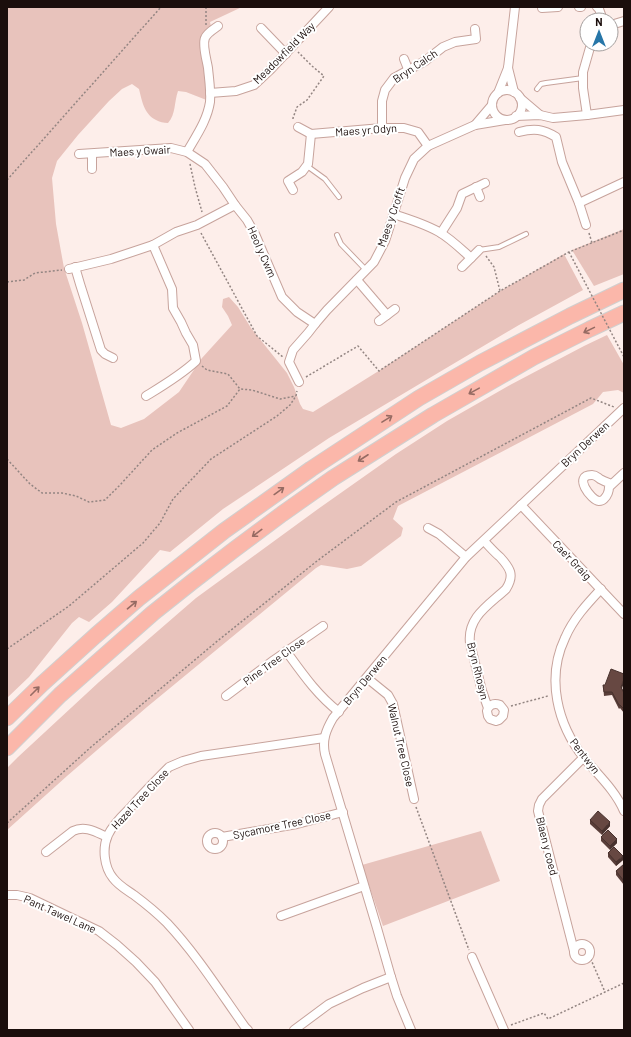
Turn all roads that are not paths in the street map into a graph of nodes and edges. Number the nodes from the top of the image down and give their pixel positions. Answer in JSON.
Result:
{"nodes":[{"id":1,"x":329,"y":7,"type":"edge"},
{"id":2,"x":515,"y":7,"type":"edge"},
{"id":3,"x":558,"y":7,"type":"edge"},
{"id":4,"x":542,"y":8,"type":"dead end"},
{"id":5,"x":218,"y":26,"type":"dead end"},
{"id":6,"x":261,"y":28,"type":"dead end"},
{"id":7,"x":475,"y":29,"type":"dead end"},
{"id":8,"x":289,"y":50,"type":"junction"},
{"id":9,"x":589,"y":52,"type":"edge"},
{"id":10,"x":404,"y":59,"type":"dead end"},
{"id":11,"x":508,"y":68,"type":"junction"},
{"id":12,"x":408,"y":69,"type":"junction"},
{"id":13,"x":583,"y":78,"type":"junction"},
{"id":14,"x":537,"y":89,"type":"dead end"},
{"id":15,"x":210,"y":93,"type":"junction"},
{"id":16,"x":498,"y":93,"type":"junction"},
{"id":17,"x":517,"y":95,"type":"junction"},
{"id":18,"x":492,"y":105,"type":"junction"},
{"id":19,"x":624,"y":110,"type":"edge"},
{"id":20,"x":540,"y":115,"type":"junction"},
{"id":21,"x":587,"y":115,"type":"junction"},
{"id":22,"x":516,"y":116,"type":"junction"},
{"id":23,"x":505,"y":120,"type":"junction"},
{"id":24,"x":475,"y":125,"type":"junction"},
{"id":25,"x":298,"y":127,"type":"road end"},
{"id":26,"x":382,"y":128,"type":"junction"},
{"id":27,"x":518,"y":132,"type":"dead end"},
{"id":28,"x":311,"y":134,"type":"junction"},
{"id":29,"x":428,"y":146,"type":"junction"},
{"id":30,"x":188,"y":152,"type":"junction"},
{"id":31,"x":80,"y":154,"type":"dead end"},
{"id":32,"x":92,"y":154,"type":"junction"},
{"id":33,"x":307,"y":166,"type":"junction"},
{"id":34,"x":92,"y":169,"type":"dead end"},
{"id":35,"x":624,"y":182,"type":"edge"},
{"id":36,"x":485,"y":183,"type":"dead end"},
{"id":37,"x":476,"y":187,"type":"junction"},
{"id":38,"x":293,"y":190,"type":"dead end"},
{"id":39,"x":480,"y":197,"type":"dead end"},
{"id":40,"x":339,"y":198,"type":"dead end"},
{"id":41,"x":578,"y":203,"type":"junction"},
{"id":42,"x":235,"y":205,"type":"junction"},
{"id":43,"x":393,"y":214,"type":"junction"},
{"id":44,"x":586,"y":225,"type":"dead end"},
{"id":45,"x":441,"y":233,"type":"junction"},
{"id":46,"x":526,"y":234,"type":"dead end"},
{"id":47,"x":337,"y":235,"type":"dead end"},
{"id":48,"x":153,"y":245,"type":"junction"},
{"id":49,"x":479,"y":250,"type":"joint"},
{"id":50,"x":471,"y":258,"type":"junction"},
{"id":51,"x":462,"y":268,"type":"dead end"},
{"id":52,"x":366,"y":270,"type":"junction"},
{"id":53,"x":357,"y":280,"type":"junction"},
{"id":54,"x":624,"y":290,"type":"edge"},
{"id":55,"x":395,"y":309,"type":"dead end"},
{"id":56,"x":624,"y":313,"type":"edge"},
{"id":57,"x":387,"y":315,"type":"junction"},
{"id":58,"x":379,"y":321,"type":"dead end"},
{"id":59,"x":315,"y":324,"type":"junction"},
{"id":60,"x":113,"y":358,"type":"dead end"},
{"id":61,"x":299,"y":382,"type":"road end"},
{"id":62,"x":146,"y":396,"type":"dead end"},
{"id":63,"x":623,"y":409,"type":"edge"},
{"id":64,"x":624,"y":473,"type":"edge"},
{"id":65,"x":612,"y":484,"type":"dead end"},
{"id":66,"x":521,"y":505,"type":"junction"},
{"id":67,"x":444,"y":526,"type":"dead end"},
{"id":68,"x":428,"y":528,"type":"dead end"},
{"id":69,"x":439,"y":534,"type":"junction"},
{"id":70,"x":484,"y":541,"type":"junction"},
{"id":71,"x":466,"y":557,"type":"junction"},
{"id":72,"x":601,"y":589,"type":"junction"},
{"id":73,"x":624,"y":614,"type":"edge"},
{"id":74,"x":323,"y":626,"type":"dead end"},
{"id":75,"x":286,"y":651,"type":"junction"},
{"id":76,"x":366,"y":678,"type":"junction"},
{"id":77,"x":226,"y":696,"type":"dead end"},
{"id":78,"x":488,"y":708,"type":"junction"},
{"id":79,"x":339,"y":712,"type":"junction"},
{"id":80,"x":7,"y":718,"type":"edge"},
{"id":81,"x":324,"y":738,"type":"junction"},
{"id":82,"x":7,"y":748,"type":"edge"},
{"id":83,"x":584,"y":757,"type":"junction"},
{"id":84,"x":414,"y":799,"type":"road end"},
{"id":85,"x":624,"y":811,"type":"edge"},
{"id":86,"x":343,"y":812,"type":"junction"},
{"id":87,"x":107,"y":837,"type":"junction"},
{"id":88,"x":222,"y":838,"type":"dead end"},
{"id":89,"x":46,"y":852,"type":"dead end"},
{"id":90,"x":364,"y":886,"type":"junction"},
{"id":91,"x":7,"y":895,"type":"edge"},
{"id":92,"x":281,"y":916,"type":"dead end"},
{"id":93,"x":574,"y":951,"type":"junction"},
{"id":94,"x":472,"y":957,"type":"road end"},
{"id":95,"x":391,"y":977,"type":"junction"},
{"id":96,"x":504,"y":1029,"type":"edge"},
{"id":97,"x":189,"y":1030,"type":"edge"},
{"id":98,"x":248,"y":1030,"type":"edge"},
{"id":99,"x":294,"y":1030,"type":"edge"},
{"id":100,"x":412,"y":1030,"type":"edge"}],
"edges":[{"from":1,"to":8,"type":"street","name":"Meadowfield Way"},
{"from":2,"to":11,"type":"street"},
{"from":3,"to":4,"type":"street"},
{"from":5,"to":15,"type":"street"},
{"from":6,"to":8,"type":"street"},
{"from":7,"to":12,"type":"street","name":"Bryn Calch"},
{"from":8,"to":15,"type":"street","name":"Meadowfield Way"},
{"from":9,"to":13,"type":"street"},
{"from":10,"to":12,"type":"street"},
{"from":11,"to":16,"type":"street"},
{"from":11,"to":17,"type":"street"},
{"from":12,"to":26,"type":"street","name":"Bryn Calch"},
{"from":13,"to":14,"type":"lane"},
{"from":13,"to":21,"type":"street"},
{"from":15,"to":30,"type":"street"},
{"from":16,"to":17,"type":"street"},
{"from":16,"to":18,"type":"street"},
{"from":17,"to":20,"type":"street"},
{"from":17,"to":22,"type":"street"},
{"from":18,"to":23,"type":"street"},
{"from":18,"to":24,"type":"street","name":"Maes y Crofft"},
{"from":19,"to":21,"type":"street"},
{"from":20,"to":21,"type":"street"},
{"from":20,"to":22,"type":"street"},
{"from":22,"to":23,"type":"street"},
{"from":23,"to":24,"type":"street","name":"Maes y Crofft"},
{"from":24,"to":29,"type":"street","name":"Maes y Crofft"},
{"from":25,"to":28,"type":"street"},
{"from":26,"to":28,"type":"street","name":"Maes yr Odyn"},
{"from":26,"to":29,"type":"street","name":"Maes yr Odyn"},
{"from":27,"to":41,"type":"street"},
{"from":28,"to":33,"type":"street"},
{"from":29,"to":43,"type":"street","name":"Maes y Crofft"},
{"from":30,"to":32,"type":"street","name":"Maes y Gwair"},
{"from":30,"to":42,"type":"street","name":"Maes y Gwair"},
{"from":31,"to":32,"type":"street","name":"Maes y Gwair"},
{"from":32,"to":34,"type":"street"},
{"from":33,"to":38,"type":"street"},
{"from":33,"to":40,"type":"lane"},
{"from":35,"to":41,"type":"street"},
{"from":36,"to":37,"type":"street"},
{"from":37,"to":39,"type":"street"},
{"from":37,"to":45,"type":"street"},
{"from":41,"to":44,"type":"street"},
{"from":42,"to":48,"type":"street"},
{"from":42,"to":59,"type":"street","name":"Heol y Cwm"},
{"from":43,"to":45,"type":"street"},
{"from":43,"to":52,"type":"street","name":"Maes y Crofft"},
{"from":45,"to":50,"type":"street"},
{"from":46,"to":49,"type":"lane"},
{"from":47,"to":52,"type":"lane"},
{"from":48,"to":60,"type":"street"},
{"from":48,"to":62,"type":"street"},
{"from":49,"to":50,"type":"street"},
{"from":50,"to":51,"type":"street"},
{"from":52,"to":53,"type":"street","name":"Maes y Crofft"},
{"from":53,"to":57,"type":"street"},
{"from":53,"to":59,"type":"street","name":"Maes y Crofft"},
{"from":80,"to":54,"type":"highway","one_way":true},
{"from":55,"to":57,"type":"street"},
{"from":56,"to":82,"type":"highway","one_way":true},
{"from":57,"to":58,"type":"street"},
{"from":59,"to":61,"type":"street"},
{"from":63,"to":66,"type":"street","name":"Bryn Derwen"},
{"from":64,"to":65,"type":"street"},
{"from":66,"to":70,"type":"street","name":"Bryn Derwen"},
{"from":66,"to":72,"type":"street","name":"Cae'r Graig"},
{"from":67,"to":69,"type":"street"},
{"from":68,"to":69,"type":"street"},
{"from":69,"to":71,"type":"street"},
{"from":70,"to":71,"type":"street","name":"Bryn Derwen"},
{"from":70,"to":78,"type":"street","name":"Bryn Rhosyn"},
{"from":71,"to":76,"type":"street","name":"Bryn Derwen"},
{"from":72,"to":73,"type":"street","name":"Cae'r Graig"},
{"from":72,"to":83,"type":"street","name":"Pentwyn"},
{"from":74,"to":75,"type":"street","name":"Pine Tree Close"},
{"from":75,"to":77,"type":"street","name":"Pine Tree Close"},
{"from":75,"to":79,"type":"street"},
{"from":76,"to":79,"type":"street","name":"Bryn Derwen"},
{"from":76,"to":84,"type":"street","name":"Walnut Tree Close"},
{"from":78,"to":78,"type":"street","name":"Bryn Rhosyn"},
{"from":79,"to":81,"type":"street","name":"Bryn Derwen"},
{"from":81,"to":86,"type":"street"},
{"from":81,"to":87,"type":"street","name":"Hazel Tree Close"},
{"from":83,"to":85,"type":"street","name":"Pentwyn"},
{"from":83,"to":93,"type":"street","name":"Blaen y coed"},
{"from":86,"to":88,"type":"street","name":"Sycamore Tree Close"},
{"from":86,"to":90,"type":"street"},
{"from":87,"to":89,"type":"street"},
{"from":87,"to":98,"type":"street","name":"Hazel Tree Close"},
{"from":90,"to":92,"type":"street"},
{"from":90,"to":95,"type":"street"},
{"from":91,"to":97,"type":"street","name":"Pant Tawel Lane"},
{"from":93,"to":93,"type":"street"},
{"from":94,"to":96,"type":"street"},
{"from":95,"to":99,"type":"street"},
{"from":95,"to":100,"type":"street"}]}
